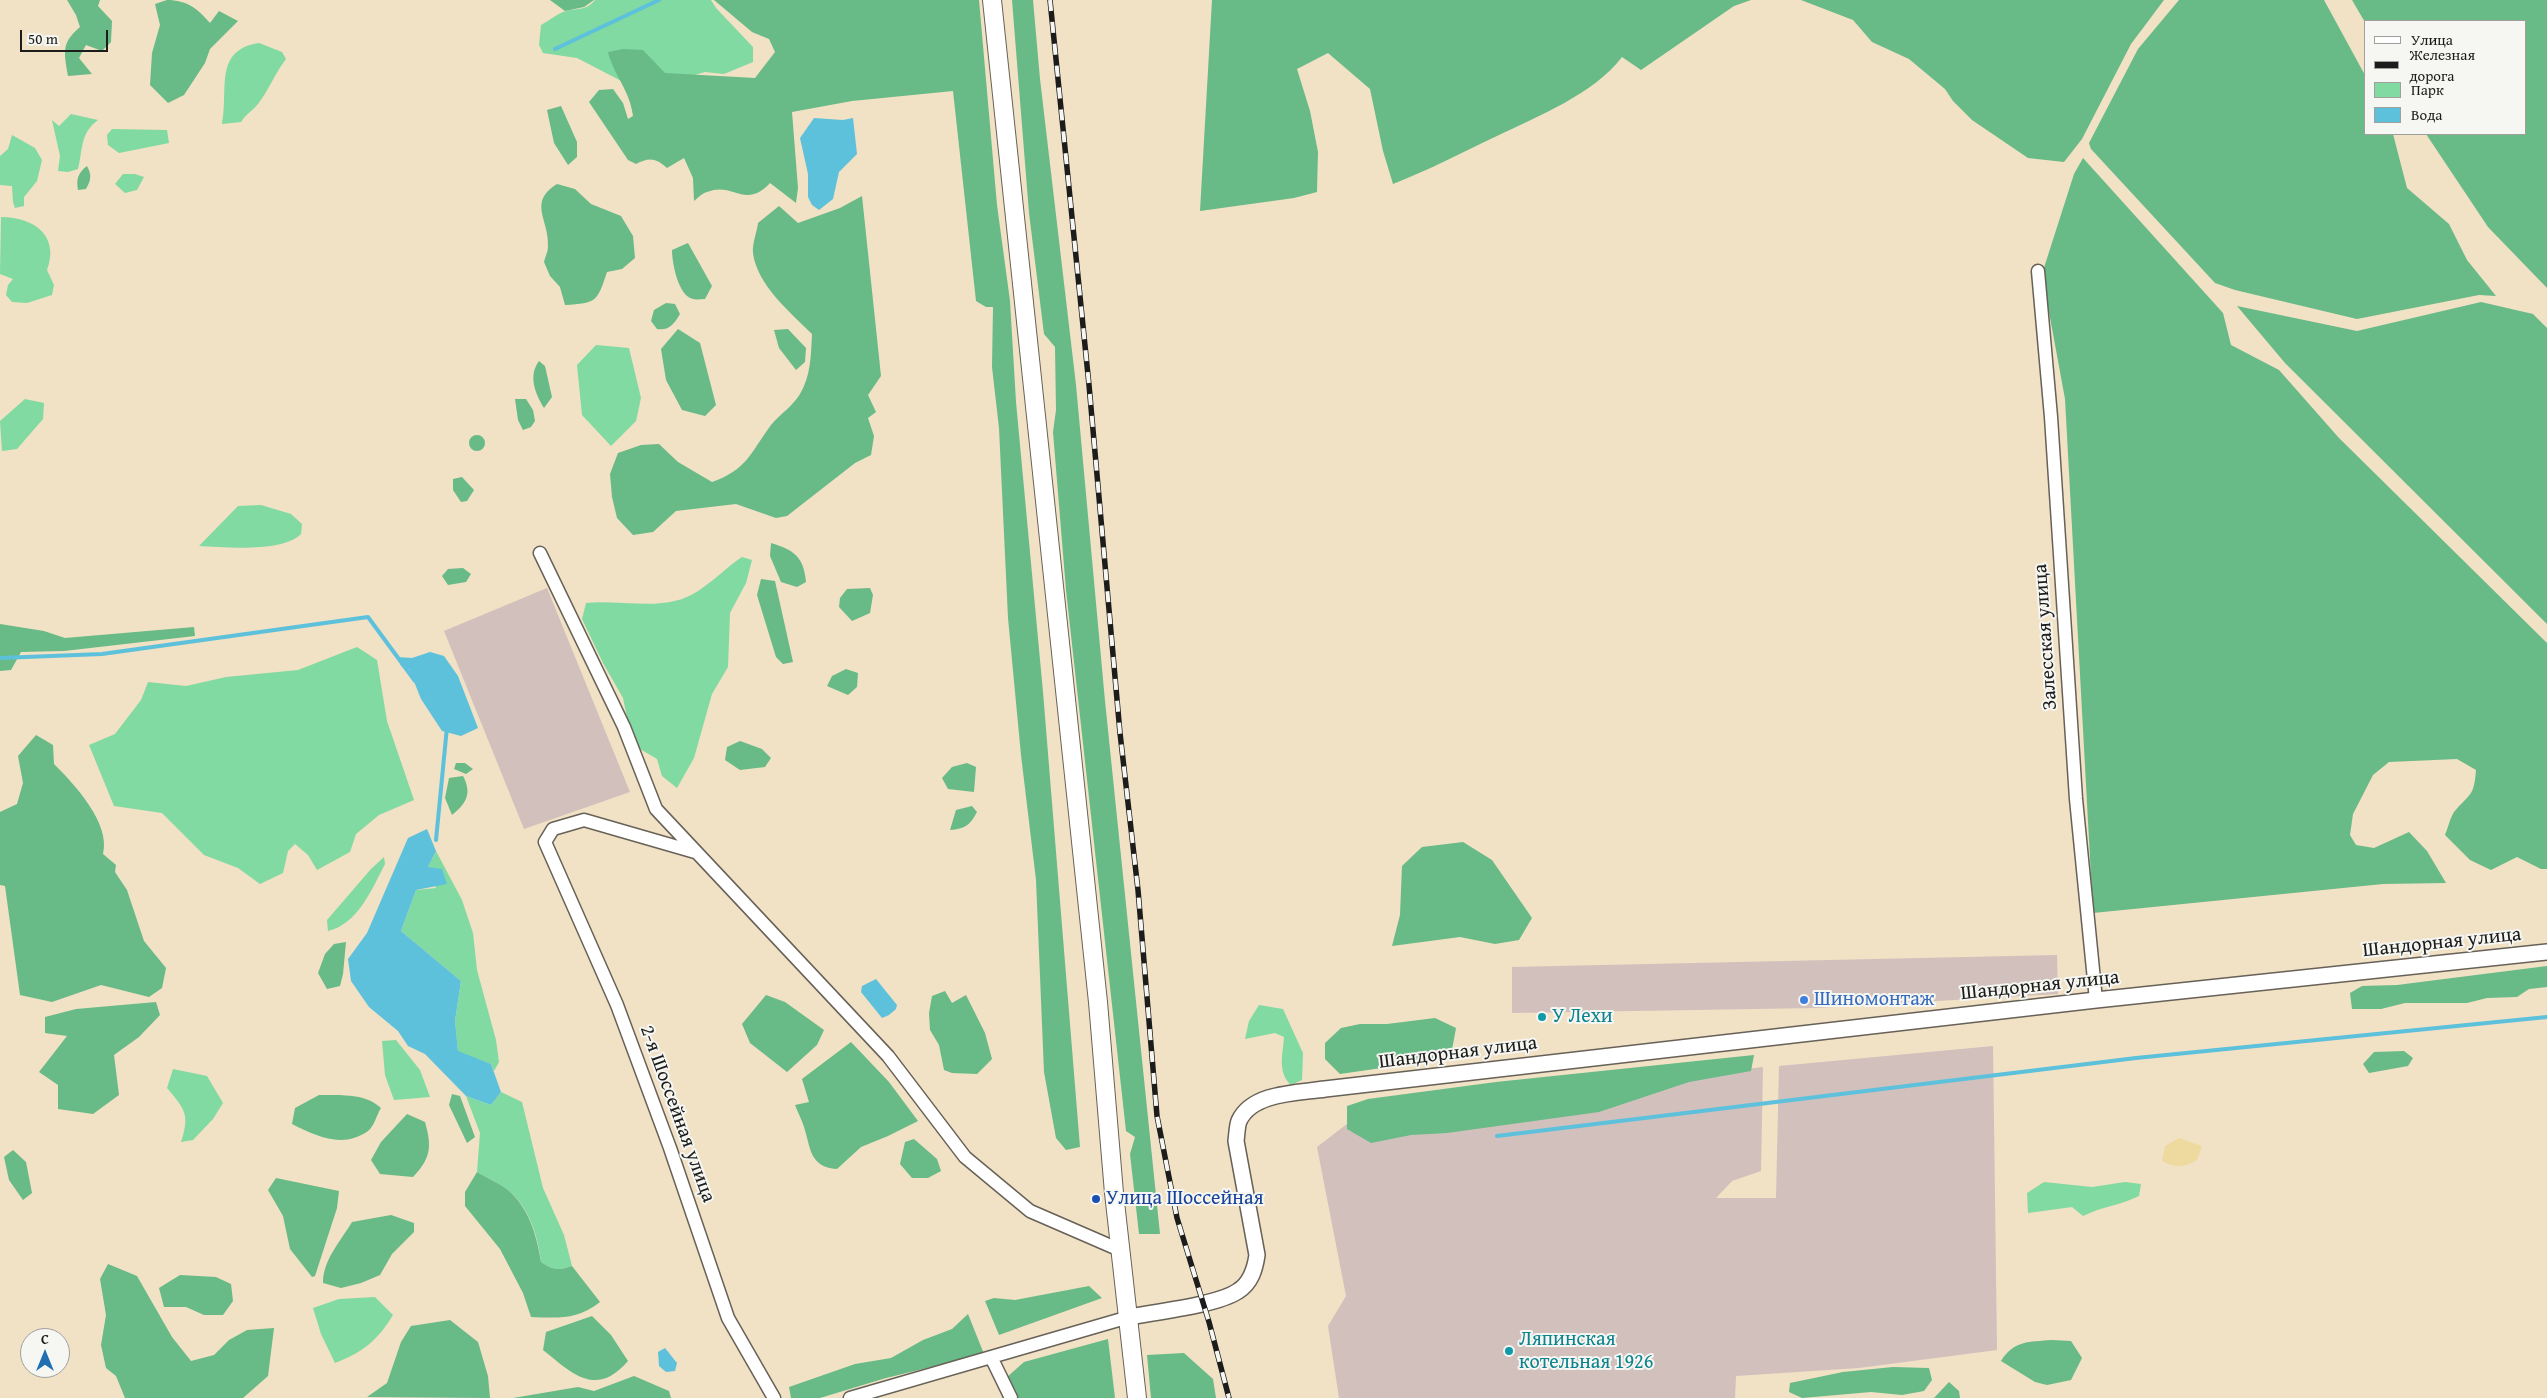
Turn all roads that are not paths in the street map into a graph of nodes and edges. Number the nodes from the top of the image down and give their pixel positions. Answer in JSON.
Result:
{"nodes":[{"id":1,"x":992,"y":0,"type":"edge"},
{"id":2,"x":2038,"y":271,"type":"dead end"},
{"id":3,"x":540,"y":553,"type":"dead end"},
{"id":4,"x":696,"y":852,"type":"junction"},
{"id":5,"x":2547,"y":952,"type":"edge"},
{"id":6,"x":2096,"y":1000,"type":"junction"},
{"id":7,"x":1120,"y":1250,"type":"junction"},
{"id":8,"x":1129,"y":1317,"type":"junction"},
{"id":9,"x":991,"y":1357,"type":"junction"},
{"id":10,"x":774,"y":1398,"type":"edge"},
{"id":11,"x":850,"y":1398,"type":"edge"},
{"id":12,"x":1011,"y":1398,"type":"edge"},
{"id":13,"x":1137,"y":1398,"type":"edge"}],
"edges":[{"from":1,"to":7,"type":"main road"},
{"from":2,"to":6,"type":"street","name":"Залесская улица"},
{"from":3,"to":4,"type":"street"},
{"from":4,"to":7,"type":"street"},
{"from":4,"to":10,"type":"street","name":"2-я Шоссейная улица"},
{"from":5,"to":6,"type":"street","name":"Шандорная улица"},
{"from":6,"to":8,"type":"street","name":"Шандорная улица"},
{"from":7,"to":8,"type":"main road"},
{"from":8,"to":9,"type":"street"},
{"from":8,"to":13,"type":"main road"},
{"from":9,"to":11,"type":"street"},
{"from":9,"to":12,"type":"street"}]}
